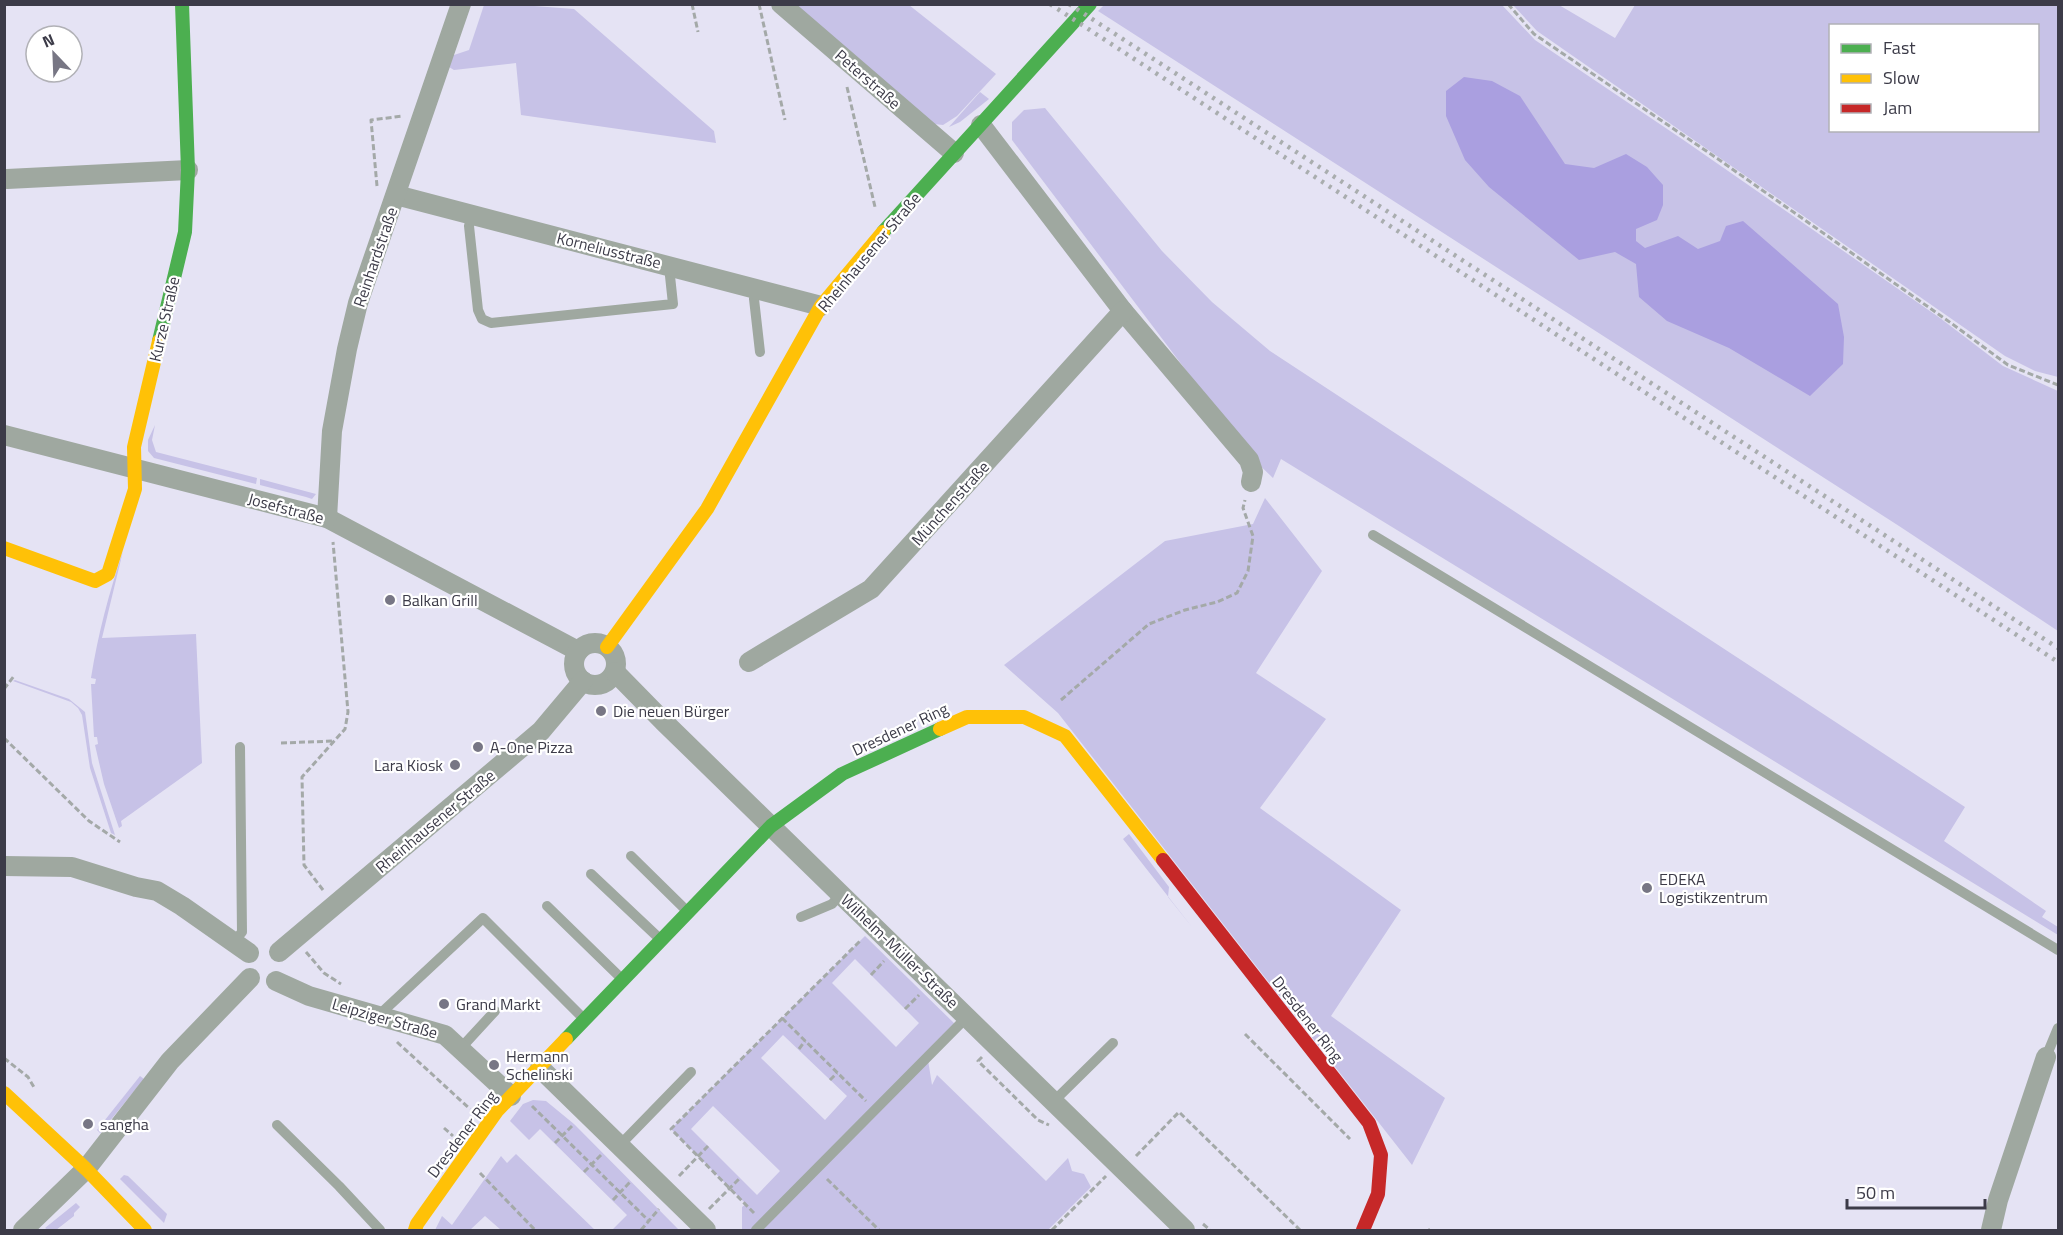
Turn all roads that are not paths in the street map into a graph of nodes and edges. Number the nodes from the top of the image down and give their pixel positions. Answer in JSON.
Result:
{"nodes":[{"id":1,"x":182,"y":4,"type":"edge"},
{"id":2,"x":461,"y":4,"type":"edge"},
{"id":3,"x":781,"y":4,"type":"edge"},
{"id":4,"x":1090,"y":4,"type":"edge"},
{"id":5,"x":981,"y":125,"type":"junction"},
{"id":6,"x":954,"y":153,"type":"junction"},
{"id":7,"x":188,"y":170,"type":"junction"},
{"id":8,"x":7,"y":179,"type":"dead end"},
{"id":9,"x":387,"y":193,"type":"junction"},
{"id":10,"x":472,"y":214,"type":"junction"},
{"id":11,"x":674,"y":266,"type":"junction"},
{"id":12,"x":756,"y":289,"type":"junction"},
{"id":13,"x":821,"y":306,"type":"junction"},
{"id":14,"x":1123,"y":311,"type":"junction"},
{"id":15,"x":760,"y":352,"type":"dead end"},
{"id":16,"x":4,"y":435,"type":"edge"},
{"id":17,"x":134,"y":467,"type":"junction"},
{"id":18,"x":1251,"y":482,"type":"road end"},
{"id":19,"x":333,"y":521,"type":"junction"},
{"id":20,"x":1373,"y":536,"type":"dead end"},
{"id":21,"x":4,"y":548,"type":"edge"},
{"id":22,"x":607,"y":647,"type":"junction"},
{"id":23,"x":578,"y":651,"type":"junction"},
{"id":24,"x":749,"y":662,"type":"dead end"},
{"id":25,"x":615,"y":672,"type":"junction"},
{"id":26,"x":583,"y":681,"type":"junction"},
{"id":27,"x":240,"y":747,"type":"dead end"},
{"id":28,"x":771,"y":826,"type":"junction"},
{"id":29,"x":631,"y":856,"type":"dead end"},
{"id":30,"x":4,"y":866,"type":"edge"},
{"id":31,"x":591,"y":874,"type":"dead end"},
{"id":32,"x":841,"y":894,"type":"junction"},
{"id":33,"x":547,"y":906,"type":"dead end"},
{"id":34,"x":688,"y":912,"type":"junction"},
{"id":35,"x":801,"y":917,"type":"dead end"},
{"id":36,"x":661,"y":941,"type":"junction"},
{"id":37,"x":242,"y":948,"type":"junction"},
{"id":38,"x":2058,"y":950,"type":"edge"},
{"id":39,"x":279,"y":952,"type":"junction"},
{"id":40,"x":250,"y":978,"type":"junction"},
{"id":41,"x":623,"y":980,"type":"junction"},
{"id":42,"x":276,"y":981,"type":"junction"},
{"id":43,"x":495,"y":1011,"type":"dead end"},
{"id":44,"x":378,"y":1016,"type":"junction"},
{"id":45,"x":967,"y":1017,"type":"junction"},
{"id":46,"x":585,"y":1020,"type":"junction"},
{"id":47,"x":2058,"y":1028,"type":"edge"},
{"id":48,"x":1113,"y":1043,"type":"dead end"},
{"id":49,"x":460,"y":1049,"type":"junction"},
{"id":50,"x":2046,"y":1057,"type":"joint"},
{"id":51,"x":540,"y":1068,"type":"junction"},
{"id":52,"x":691,"y":1072,"type":"dead end"},
{"id":53,"x":4,"y":1093,"type":"edge"},
{"id":54,"x":519,"y":1099,"type":"junction"},
{"id":55,"x":1053,"y":1102,"type":"junction"},
{"id":56,"x":278,"y":1125,"type":"dead end"},
{"id":57,"x":612,"y":1148,"type":"junction"},
{"id":58,"x":86,"y":1169,"type":"junction"},
{"id":59,"x":760,"y":1227,"type":"edge"},
{"id":60,"x":23,"y":1230,"type":"edge"},
{"id":61,"x":145,"y":1230,"type":"edge"},
{"id":62,"x":380,"y":1230,"type":"edge"},
{"id":63,"x":415,"y":1230,"type":"edge"},
{"id":64,"x":706,"y":1230,"type":"edge"},
{"id":65,"x":1184,"y":1230,"type":"edge"},
{"id":66,"x":1363,"y":1230,"type":"edge"},
{"id":67,"x":1991,"y":1230,"type":"edge"}],
"edges":[{"from":1,"to":7,"type":"street","name":"Kurze Straße"},
{"from":2,"to":9,"type":"street","name":"Reinhardstraße"},
{"from":3,"to":6,"type":"street","name":"Peterstraße"},
{"from":4,"to":5,"type":"street","name":"Rheinhausener Straße"},
{"from":5,"to":6,"type":"street","name":"Rheinhausener Straße"},
{"from":5,"to":14,"type":"street"},
{"from":6,"to":13,"type":"street","name":"Rheinhausener Straße"},
{"from":7,"to":8,"type":"street"},
{"from":7,"to":17,"type":"street","name":"Kurze Straße"},
{"from":9,"to":10,"type":"street","name":"Korneliusstraße"},
{"from":9,"to":19,"type":"street","name":"Reinhardstraße"},
{"from":10,"to":11,"type":"street","name":"Korneliusstraße"},
{"from":10,"to":11,"type":"lane"},
{"from":11,"to":12,"type":"street","name":"Korneliusstraße"},
{"from":12,"to":13,"type":"street","name":"Korneliusstraße"},
{"from":12,"to":15,"type":"lane"},
{"from":13,"to":22,"type":"street","name":"Rheinhausener Straße"},
{"from":14,"to":18,"type":"street"},
{"from":14,"to":24,"type":"street","name":"Münchenstraße"},
{"from":16,"to":17,"type":"street","name":"Josefstraße"},
{"from":17,"to":19,"type":"street","name":"Josefstraße"},
{"from":17,"to":21,"type":"street","name":"Kurze Straße"},
{"from":19,"to":23,"type":"street","name":"Josefstraße"},
{"from":20,"to":38,"type":"lane"},
{"from":22,"to":23,"type":"street"},
{"from":22,"to":25,"type":"street"},
{"from":23,"to":26,"type":"street"},
{"from":25,"to":26,"type":"street"},
{"from":25,"to":28,"type":"street","name":"Wilhelm-Müller-Straße"},
{"from":26,"to":39,"type":"street","name":"Rheinhausener Straße"},
{"from":27,"to":37,"type":"lane"},
{"from":28,"to":32,"type":"street","name":"Wilhelm-Müller-Straße"},
{"from":28,"to":34,"type":"street","name":"Dresdener Ring"},
{"from":28,"to":66,"type":"street","name":"Dresdener Ring"},
{"from":29,"to":34,"type":"lane"},
{"from":30,"to":37,"type":"street"},
{"from":31,"to":36,"type":"lane"},
{"from":32,"to":35,"type":"lane"},
{"from":32,"to":45,"type":"street","name":"Wilhelm-Müller-Straße"},
{"from":33,"to":41,"type":"lane"},
{"from":34,"to":36,"type":"street","name":"Dresdener Ring"},
{"from":36,"to":41,"type":"street","name":"Dresdener Ring"},
{"from":37,"to":39,"type":"street"},
{"from":37,"to":40,"type":"street"},
{"from":39,"to":42,"type":"street"},
{"from":40,"to":42,"type":"street"},
{"from":40,"to":58,"type":"street"},
{"from":41,"to":46,"type":"street","name":"Dresdener Ring"},
{"from":42,"to":44,"type":"street","name":"Leipziger Straße"},
{"from":43,"to":49,"type":"lane"},
{"from":44,"to":46,"type":"lane"},
{"from":44,"to":49,"type":"street","name":"Leipziger Straße"},
{"from":45,"to":55,"type":"street","name":"Wilhelm-Müller-Straße"},
{"from":45,"to":59,"type":"lane"},
{"from":46,"to":51,"type":"street","name":"Dresdener Ring"},
{"from":47,"to":50,"type":"lane"},
{"from":48,"to":55,"type":"lane"},
{"from":49,"to":54,"type":"street","name":"Leipziger Straße"},
{"from":50,"to":67,"type":"street"},
{"from":51,"to":54,"type":"street","name":"Dresdener Ring"},
{"from":51,"to":57,"type":"street"},
{"from":52,"to":57,"type":"lane"},
{"from":53,"to":58,"type":"street"},
{"from":54,"to":63,"type":"street","name":"Dresdener Ring"},
{"from":55,"to":65,"type":"street","name":"Wilhelm-Müller-Straße"},
{"from":56,"to":62,"type":"lane"},
{"from":57,"to":64,"type":"street"},
{"from":58,"to":60,"type":"street"},
{"from":58,"to":61,"type":"street"}]}
